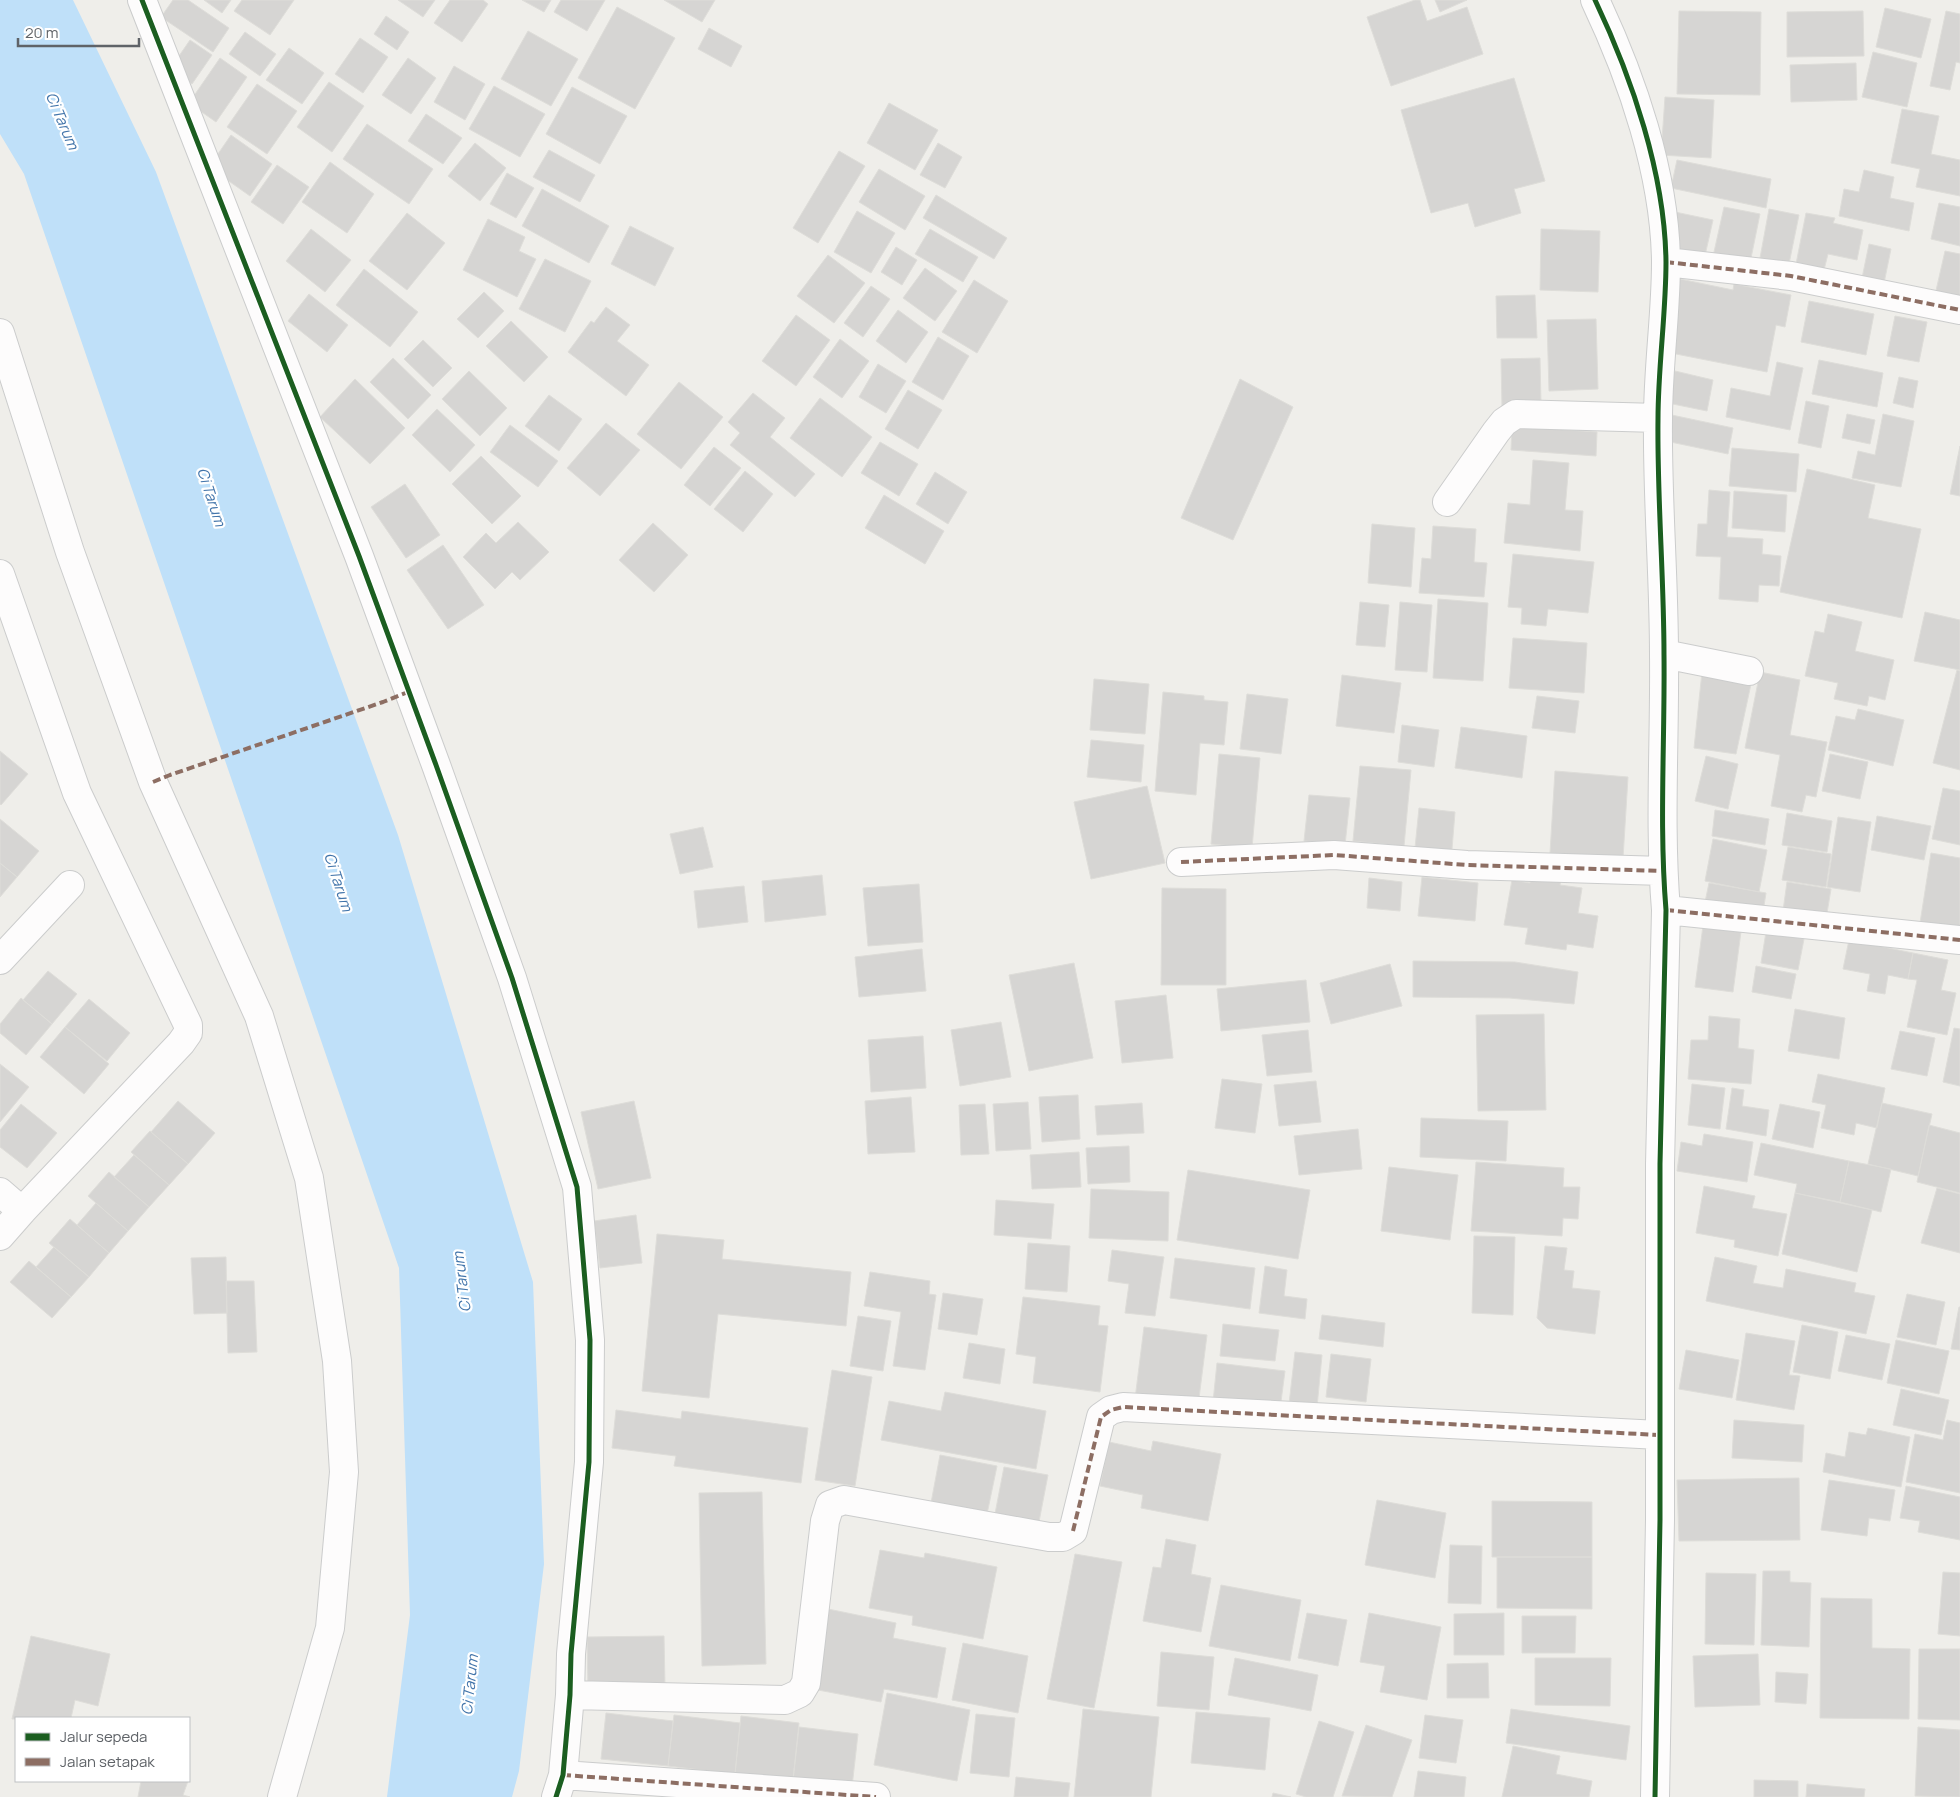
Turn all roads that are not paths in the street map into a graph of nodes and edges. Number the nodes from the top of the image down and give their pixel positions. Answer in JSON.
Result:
{"nodes":[{"id":1,"x":142,"y":0,"type":"edge"},
{"id":2,"x":1595,"y":0,"type":"edge"},
{"id":3,"x":1666,"y":262,"type":"junction"},
{"id":4,"x":1960,"y":310,"type":"edge"},
{"id":5,"x":0,"y":333,"type":"edge"},
{"id":6,"x":1658,"y":418,"type":"junction"},
{"id":7,"x":1447,"y":502,"type":"dead end"},
{"id":8,"x":0,"y":574,"type":"edge"},
{"id":9,"x":1664,"y":654,"type":"junction"},
{"id":10,"x":1749,"y":671,"type":"dead end"},
{"id":11,"x":1181,"y":862,"type":"dead end"},
{"id":12,"x":1663,"y":871,"type":"junction"},
{"id":13,"x":70,"y":885,"type":"dead end"},
{"id":14,"x":1666,"y":910,"type":"junction"},
{"id":15,"x":1960,"y":940,"type":"edge"},
{"id":16,"x":0,"y":960,"type":"edge"},
{"id":17,"x":0,"y":1192,"type":"edge"},
{"id":18,"x":22,"y":1211,"type":"junction"},
{"id":19,"x":0,"y":1236,"type":"edge"},
{"id":20,"x":1659,"y":1435,"type":"junction"},
{"id":21,"x":570,"y":1694,"type":"junction"},
{"id":22,"x":559,"y":1786,"type":"edge"},
{"id":23,"x":282,"y":1797,"type":"edge"},
{"id":24,"x":876,"y":1797,"type":"edge"},
{"id":25,"x":1655,"y":1797,"type":"edge"}],
"edges":[{"from":1,"to":21,"type":"street"},
{"from":2,"to":3,"type":"street"},
{"from":3,"to":4,"type":"street"},
{"from":3,"to":6,"type":"street"},
{"from":5,"to":23,"type":"street"},
{"from":6,"to":7,"type":"street"},
{"from":6,"to":9,"type":"street"},
{"from":8,"to":18,"type":"street"},
{"from":9,"to":10,"type":"street"},
{"from":9,"to":12,"type":"street"},
{"from":11,"to":12,"type":"street"},
{"from":12,"to":14,"type":"street"},
{"from":13,"to":16,"type":"street"},
{"from":14,"to":15,"type":"street"},
{"from":14,"to":20,"type":"street"},
{"from":17,"to":18,"type":"street"},
{"from":18,"to":19,"type":"street"},
{"from":20,"to":21,"type":"street"},
{"from":20,"to":25,"type":"street"},
{"from":21,"to":22,"type":"street"},
{"from":22,"to":24,"type":"street"}]}
